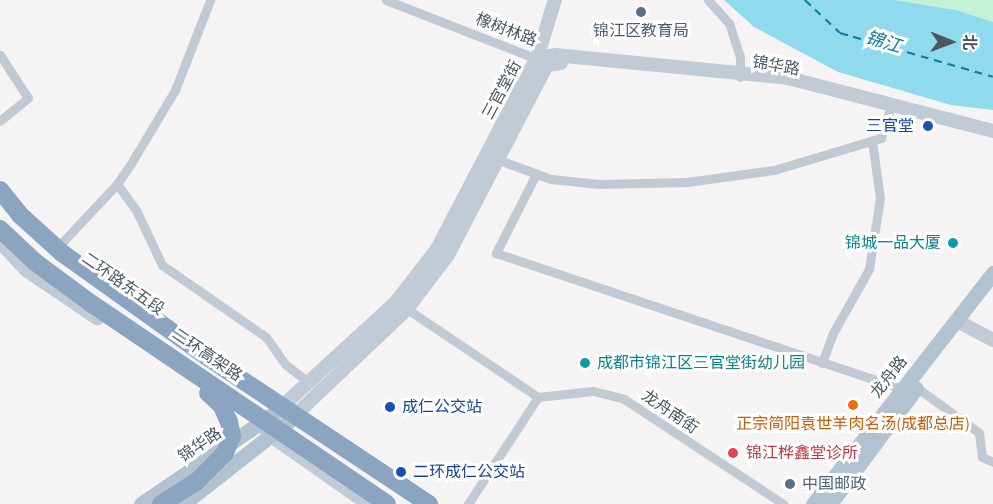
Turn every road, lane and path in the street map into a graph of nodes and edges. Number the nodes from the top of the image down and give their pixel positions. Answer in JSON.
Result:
{"nodes":[{"id":1,"x":210,"y":0,"type":"edge"},
{"id":2,"x":386,"y":0,"type":"edge"},
{"id":3,"x":555,"y":0,"type":"edge"},
{"id":4,"x":708,"y":0,"type":"edge"},
{"id":5,"x":0,"y":55,"type":"edge"},
{"id":6,"x":542,"y":61,"type":"junction"},
{"id":7,"x":741,"y":74,"type":"junction"},
{"id":8,"x":890,"y":111,"type":"junction"},
{"id":9,"x":0,"y":121,"type":"edge"},
{"id":10,"x":993,"y":131,"type":"edge"},
{"id":11,"x":872,"y":141,"type":"junction"},
{"id":12,"x":993,"y":141,"type":"edge"},
{"id":13,"x":499,"y":160,"type":"junction"},
{"id":14,"x":536,"y":174,"type":"junction"},
{"id":15,"x":117,"y":184,"type":"junction"},
{"id":16,"x":0,"y":190,"type":"edge"},
{"id":17,"x":0,"y":203,"type":"edge"},
{"id":18,"x":0,"y":229,"type":"edge"},
{"id":19,"x":0,"y":242,"type":"edge"},
{"id":20,"x":51,"y":254,"type":"junction"},
{"id":21,"x":993,"y":273,"type":"edge"},
{"id":22,"x":993,"y":291,"type":"edge"},
{"id":23,"x":93,"y":304,"type":"junction"},
{"id":24,"x":407,"y":309,"type":"junction"},
{"id":25,"x":961,"y":324,"type":"junction"},
{"id":26,"x":993,"y":340,"type":"edge"},
{"id":27,"x":822,"y":363,"type":"junction"},
{"id":28,"x":308,"y":382,"type":"junction"},
{"id":29,"x":909,"y":388,"type":"junction"},
{"id":30,"x":538,"y":397,"type":"junction"},
{"id":31,"x":276,"y":412,"type":"junction"},
{"id":32,"x":289,"y":421,"type":"junction"},
{"id":33,"x":256,"y":426,"type":"junction"},
{"id":34,"x":270,"y":436,"type":"junction"},
{"id":35,"x":993,"y":462,"type":"edge"},
{"id":36,"x":141,"y":504,"type":"edge"},
{"id":37,"x":161,"y":504,"type":"edge"},
{"id":38,"x":183,"y":504,"type":"edge"},
{"id":39,"x":368,"y":504,"type":"edge"},
{"id":40,"x":387,"y":504,"type":"edge"},
{"id":41,"x":415,"y":504,"type":"edge"},
{"id":42,"x":429,"y":504,"type":"edge"},
{"id":43,"x":468,"y":504,"type":"edge"},
{"id":44,"x":783,"y":504,"type":"edge"},
{"id":45,"x":813,"y":504,"type":"edge"},
{"id":46,"x":830,"y":504,"type":"edge"}],
"edges":[{"from":1,"to":15,"type":"street"},
{"from":2,"to":6,"type":"street","name":"橡树林路"},
{"from":3,"to":6,"type":"main road"},
{"from":4,"to":7,"type":"street"},
{"from":5,"to":9,"type":"street"},
{"from":6,"to":7,"type":"main road","name":"锦华路"},
{"from":6,"to":13,"type":"main road","name":"三官堂街"},
{"from":6,"to":28,"type":"main road","name":"三官堂街"},
{"from":7,"to":8,"type":"main road","name":"锦华路"},
{"from":7,"to":10,"type":"main road"},
{"from":8,"to":11,"type":"street"},
{"from":8,"to":12,"type":"main road","name":"锦华路"},
{"from":11,"to":14,"type":"street"},
{"from":11,"to":27,"type":"street"},
{"from":13,"to":14,"type":"street"},
{"from":13,"to":24,"type":"main road","name":"三官堂街"},
{"from":14,"to":27,"type":"street"},
{"from":15,"to":20,"type":"street"},
{"from":15,"to":28,"type":"street"},
{"from":16,"to":42,"type":"highway","name":"二环高架路"},
{"from":17,"to":20,"type":"main road","name":"二环路东五段"},
{"from":18,"to":23,"type":"highway","name":"二环高架路"},
{"from":19,"to":33,"type":"main road"},
{"from":20,"to":31,"type":"main road","name":"二环路东五段"},
{"from":21,"to":25,"type":"main road","name":"龙舟路"},
{"from":22,"to":25,"type":"main road"},
{"from":23,"to":37,"type":"highway"},
{"from":23,"to":40,"type":"highway","name":"二环高架路"},
{"from":24,"to":30,"type":"street"},
{"from":24,"to":32,"type":"main road","name":"三官堂街"},
{"from":25,"to":26,"type":"main road"},
{"from":25,"to":29,"type":"main road","name":"龙舟路"},
{"from":27,"to":29,"type":"street"},
{"from":28,"to":31,"type":"main road","name":"三官堂街"},
{"from":29,"to":35,"type":"street"},
{"from":29,"to":45,"type":"main road","name":"龙舟路"},
{"from":29,"to":46,"type":"main road"},
{"from":30,"to":43,"type":"street"},
{"from":30,"to":44,"type":"street","name":"龙舟南街"},
{"from":31,"to":32,"type":"main road","name":"二环路东五段"},
{"from":31,"to":33,"type":"main road","name":"锦华路"},
{"from":32,"to":34,"type":"main road"},
{"from":32,"to":41,"type":"main road","name":"二环路东五段"},
{"from":33,"to":34,"type":"main road"},
{"from":33,"to":36,"type":"main road","name":"锦华路"},
{"from":34,"to":38,"type":"main road"},
{"from":34,"to":39,"type":"main road"}]}
